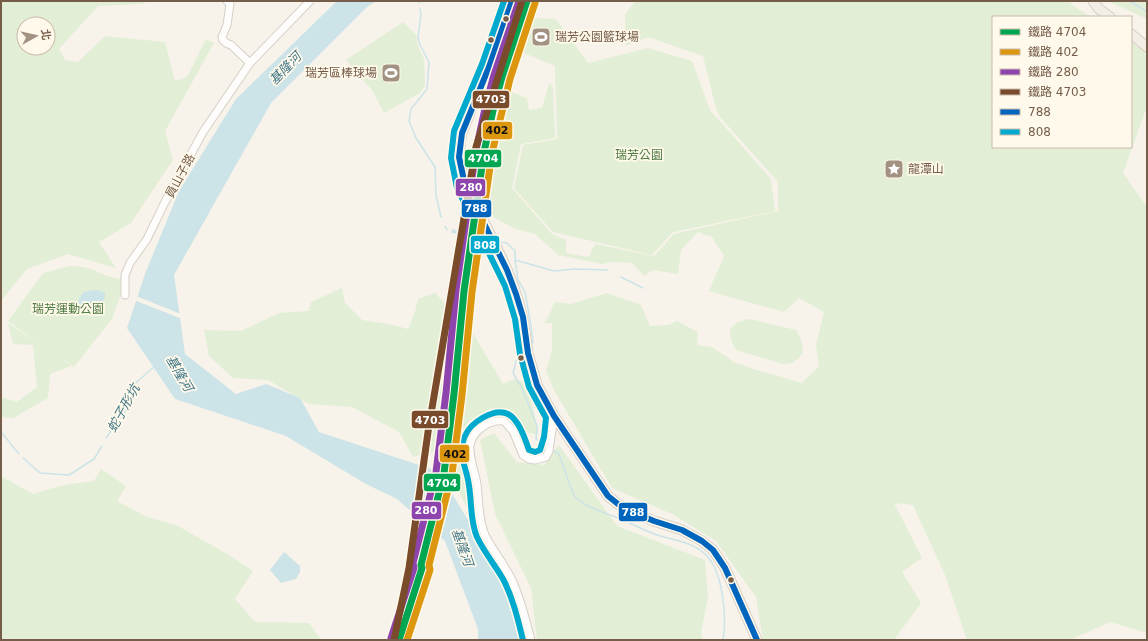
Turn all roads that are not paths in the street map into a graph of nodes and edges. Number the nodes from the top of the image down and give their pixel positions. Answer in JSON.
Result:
{"nodes":[{"id":1,"x":227,"y":1,"type":"edge"},
{"id":2,"x":310,"y":1,"type":"edge"},
{"id":3,"x":512,"y":1,"type":"edge"},
{"id":4,"x":1093,"y":1,"type":"edge"},
{"id":5,"x":1109,"y":16,"type":"edge"},
{"id":6,"x":501,"y":34,"type":"junction"},
{"id":7,"x":1132,"y":35,"type":"edge"},
{"id":8,"x":518,"y":40,"type":"dead end"},
{"id":9,"x":1147,"y":47,"type":"edge"},
{"id":10,"x":250,"y":64,"type":"junction"},
{"id":11,"x":489,"y":68,"type":"junction"},
{"id":12,"x":125,"y":295,"type":"dead end"},
{"id":13,"x":554,"y":416,"type":"junction"},
{"id":14,"x":531,"y":640,"type":"edge"},
{"id":15,"x":757,"y":640,"type":"edge"}],
"edges":[{"from":1,"to":10,"type":"street"},
{"from":2,"to":10,"type":"street","name":"員山子路"},
{"from":3,"to":6,"type":"main road"},
{"from":4,"to":5,"type":"main road"},
{"from":6,"to":8,"type":"street"},
{"from":6,"to":11,"type":"main road"},
{"from":7,"to":9,"type":"main road"},
{"from":10,"to":12,"type":"street","name":"員山子路"},
{"from":11,"to":11,"type":"street"},
{"from":11,"to":13,"type":"main road","bridge":true},
{"from":13,"to":14,"type":"street"},
{"from":13,"to":15,"type":"main road"}]}
